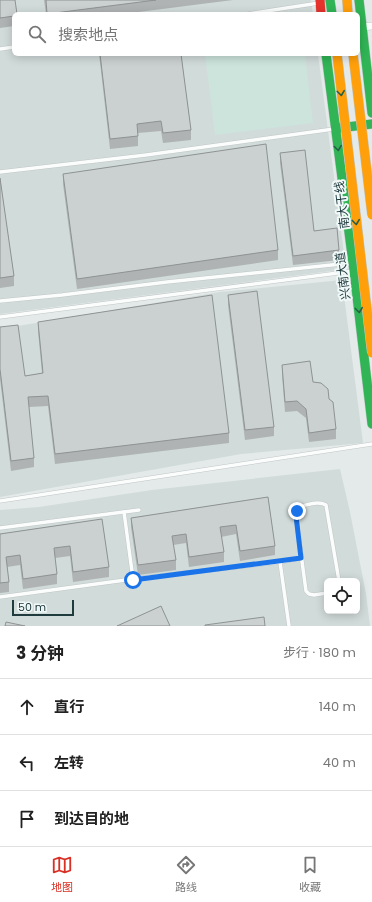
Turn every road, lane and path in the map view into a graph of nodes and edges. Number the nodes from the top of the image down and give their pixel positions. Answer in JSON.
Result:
{"nodes":[{"id":1,"x":330,"y":0,"type":"edge"},
{"id":2,"x":346,"y":0,"type":"edge"},
{"id":3,"x":359,"y":0,"type":"edge"},
{"id":4,"x":320,"y":1,"type":"edge"},
{"id":5,"x":259,"y":12,"type":"edge"},
{"id":6,"x":321,"y":12,"type":"edge"},
{"id":7,"x":332,"y":12,"type":"edge"},
{"id":8,"x":348,"y":12,"type":"edge"},
{"id":9,"x":359,"y":12,"type":"edge"},
{"id":10,"x":372,"y":26,"type":"edge"},
{"id":11,"x":360,"y":27,"type":"edge"},
{"id":12,"x":12,"y":47,"type":"edge"},
{"id":13,"x":0,"y":49,"type":"edge"},
{"id":14,"x":326,"y":56,"type":"edge"},
{"id":15,"x":336,"y":56,"type":"edge"},
{"id":16,"x":353,"y":56,"type":"edge"},
{"id":17,"x":372,"y":113,"type":"edge"},
{"id":18,"x":372,"y":124,"type":"edge"},
{"id":19,"x":335,"y":129,"type":"junction"},
{"id":20,"x":0,"y":172,"type":"edge"},
{"id":21,"x":372,"y":215,"type":"edge"},
{"id":22,"x":341,"y":264,"type":"dead end"},
{"id":23,"x":354,"y":271,"type":"junction"},
{"id":24,"x":0,"y":301,"type":"edge"},
{"id":25,"x":0,"y":317,"type":"edge"},
{"id":26,"x":372,"y":353,"type":"edge"},
{"id":27,"x":372,"y":424,"type":"edge"},
{"id":28,"x":372,"y":444,"type":"edge"},
{"id":29,"x":0,"y":501,"type":"edge"},
{"id":30,"x":139,"y":510,"type":"dead end"},
{"id":31,"x":124,"y":512,"type":"junction"},
{"id":32,"x":0,"y":528,"type":"edge"},
{"id":33,"x":301,"y":558,"type":"junction"},
{"id":34,"x":280,"y":562,"type":"junction"},
{"id":35,"x":339,"y":578,"type":"edge"},
{"id":36,"x":133,"y":580,"type":"junction"},
{"id":37,"x":324,"y":593,"type":"edge"},
{"id":38,"x":0,"y":598,"type":"edge"},
{"id":39,"x":289,"y":626,"type":"edge"}],
"edges":[{"from":1,"to":7,"type":"main road"},
{"from":2,"to":8,"type":"main road"},
{"from":3,"to":9,"type":"main road"},
{"from":4,"to":5,"type":"lane"},
{"from":4,"to":6,"type":"main road"},
{"from":10,"to":11,"type":"street"},
{"from":11,"to":17,"type":"main road"},
{"from":12,"to":13,"type":"lane"},
{"from":14,"to":19,"type":"main road","name":"兴南大道"},
{"from":15,"to":26,"type":"main road","name":"南大干线","one_way":true,"bridge":true},
{"from":16,"to":21,"type":"main road","bridge":true},
{"from":18,"to":19,"type":"main road"},
{"from":19,"to":20,"type":"lane"},
{"from":19,"to":23,"type":"main road","name":"兴南大道","one_way":true},
{"from":22,"to":24,"type":"lane"},
{"from":23,"to":25,"type":"lane"},
{"from":23,"to":27,"type":"main road","name":"兴南大道","one_way":true},
{"from":28,"to":29,"type":"lane"},
{"from":30,"to":31,"type":"lane"},
{"from":31,"to":32,"type":"lane"},
{"from":31,"to":36,"type":"lane"},
{"from":33,"to":34,"type":"lane"},
{"from":33,"to":35,"type":"lane"},
{"from":33,"to":37,"type":"lane"},
{"from":34,"to":36,"type":"lane"},
{"from":34,"to":39,"type":"lane"},
{"from":36,"to":38,"type":"lane"}]}
